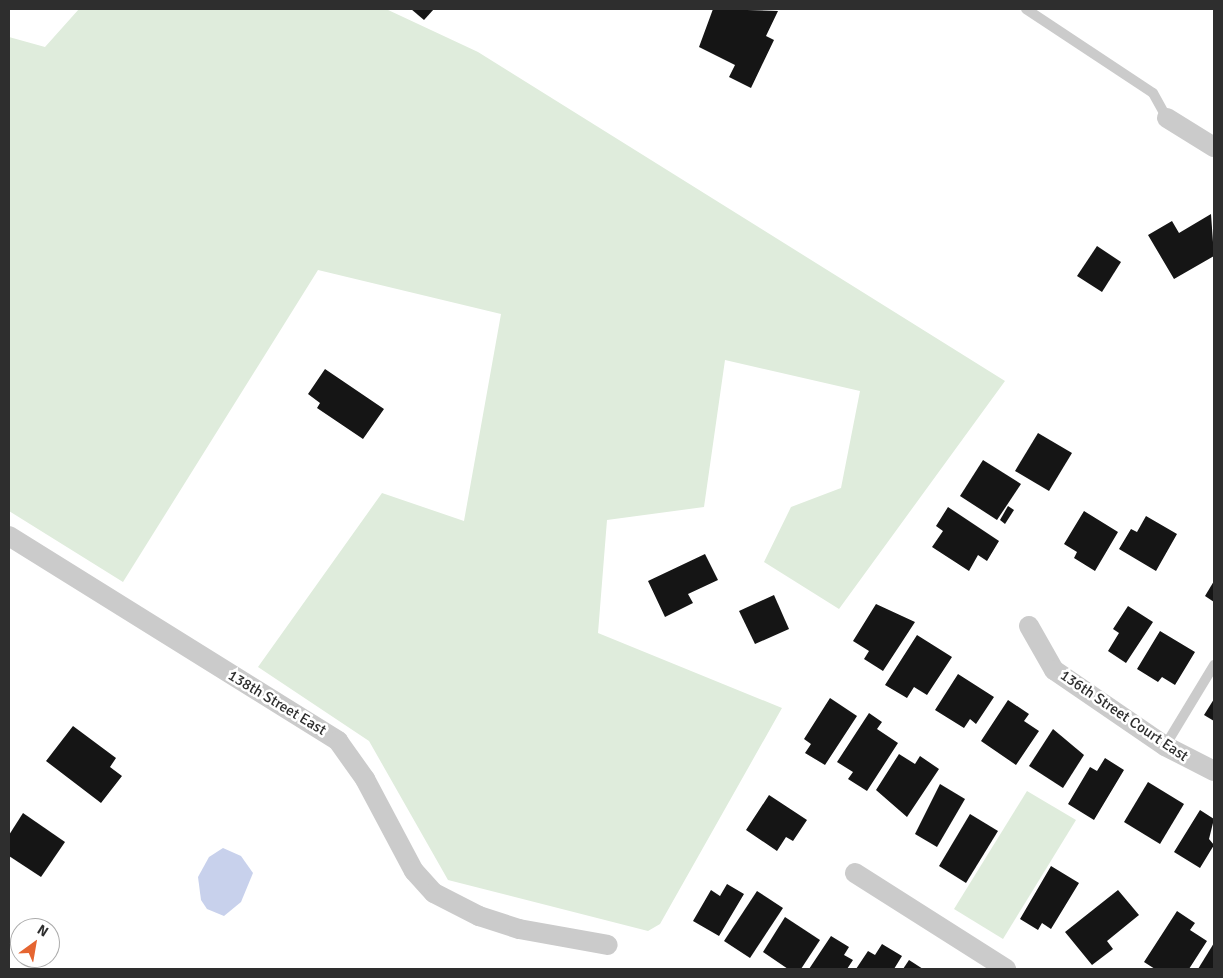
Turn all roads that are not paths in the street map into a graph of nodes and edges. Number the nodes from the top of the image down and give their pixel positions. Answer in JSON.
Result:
{"nodes":[{"id":1,"x":1026,"y":9,"type":"edge"},
{"id":2,"x":1167,"y":118,"type":"joint"},
{"id":3,"x":1214,"y":147,"type":"edge"},
{"id":4,"x":9,"y":536,"type":"edge"},
{"id":5,"x":1029,"y":626,"type":"dead end"},
{"id":6,"x":1214,"y":665,"type":"edge"},
{"id":7,"x":1165,"y":746,"type":"junction"},
{"id":8,"x":1214,"y":771,"type":"edge"},
{"id":9,"x":855,"y":873,"type":"dead end"},
{"id":10,"x":608,"y":945,"type":"dead end"},
{"id":11,"x":1006,"y":969,"type":"edge"}],
"edges":[{"from":1,"to":2,"type":"lane"},
{"from":2,"to":3,"type":"street"},
{"from":4,"to":10,"type":"street","name":"138th Street East"},
{"from":5,"to":7,"type":"street","name":"136th Street Court East"},
{"from":6,"to":7,"type":"lane"},
{"from":7,"to":8,"type":"street","name":"136th Street Court East"},
{"from":9,"to":11,"type":"street"}]}
